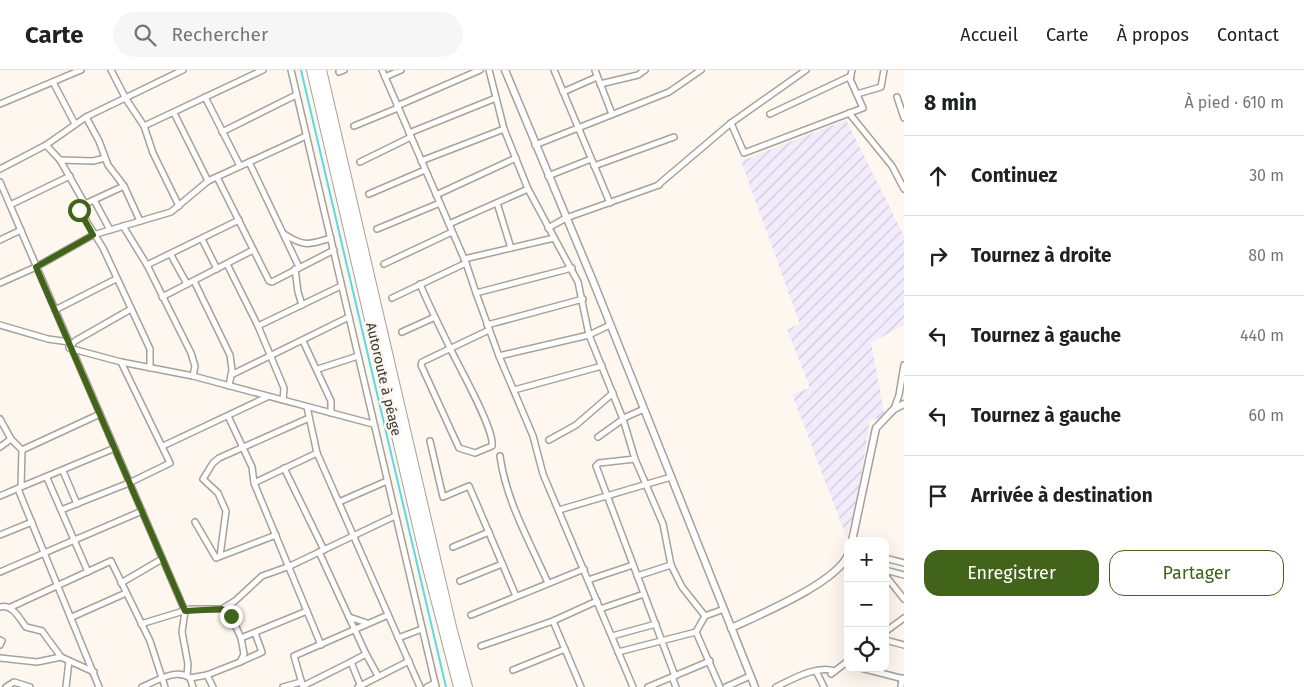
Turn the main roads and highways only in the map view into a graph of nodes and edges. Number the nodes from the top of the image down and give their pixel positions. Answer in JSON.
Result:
{"nodes":[{"id":1,"x":312,"y":70,"type":"edge"},
{"id":2,"x":321,"y":70,"type":"edge"},
{"id":3,"x":459,"y":687,"type":"edge"},
{"id":4,"x":468,"y":687,"type":"edge"}],
"edges":[{"from":1,"to":3,"type":"highway","name":"Autoroute à péage"},
{"from":2,"to":4,"type":"highway"}]}
